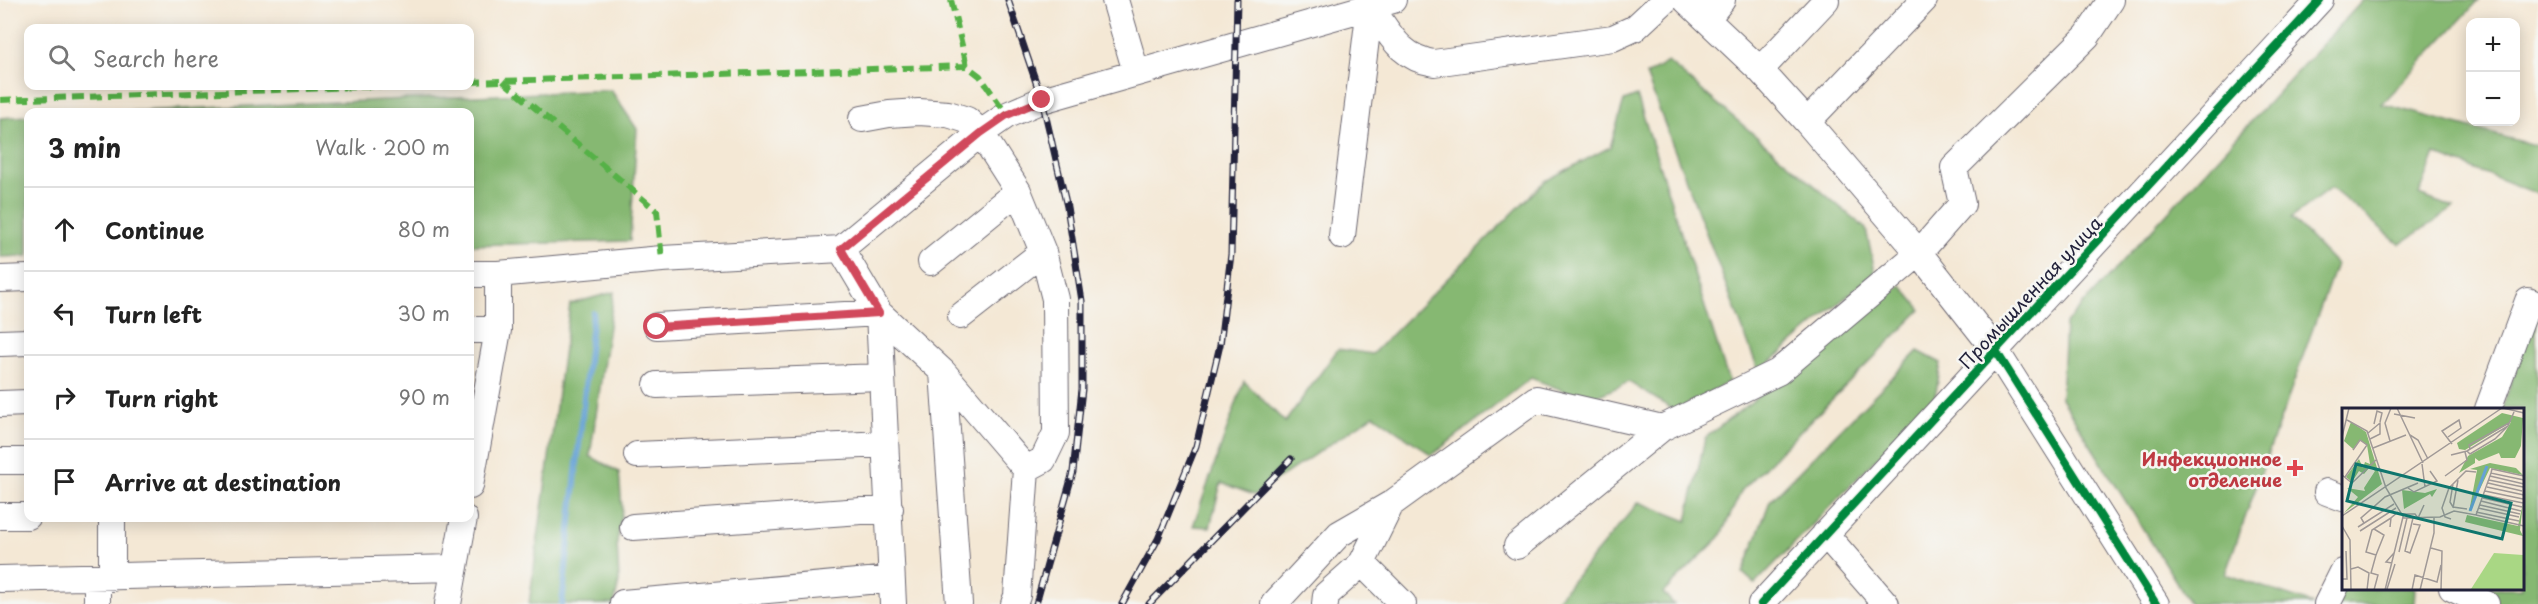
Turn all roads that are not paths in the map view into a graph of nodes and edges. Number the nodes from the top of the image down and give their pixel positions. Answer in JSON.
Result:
{"nodes":[{"id":1,"x":1115,"y":0,"type":"edge"},
{"id":2,"x":1665,"y":0,"type":"edge"},
{"id":3,"x":1686,"y":0,"type":"edge"},
{"id":4,"x":1826,"y":0,"type":"edge"},
{"id":5,"x":1924,"y":0,"type":"edge"},
{"id":6,"x":2111,"y":0,"type":"edge"},
{"id":7,"x":2320,"y":0,"type":"edge"},
{"id":8,"x":1382,"y":3,"type":"edge"},
{"id":9,"x":1714,"y":9,"type":"edge"},
{"id":10,"x":1760,"y":70,"type":"junction"},
{"id":11,"x":1136,"y":72,"type":"junction"},
{"id":12,"x":862,"y":119,"type":"dead end"},
{"id":13,"x":1807,"y":122,"type":"junction"},
{"id":14,"x":981,"y":133,"type":"junction"},
{"id":15,"x":1018,"y":191,"type":"junction"},
{"id":16,"x":1342,"y":236,"type":"dead end"},
{"id":17,"x":841,"y":249,"type":"junction"},
{"id":18,"x":1043,"y":252,"type":"junction"},
{"id":19,"x":1919,"y":253,"type":"junction"},
{"id":20,"x":931,"y":262,"type":"dead end"},
{"id":21,"x":474,"y":274,"type":"edge"},
{"id":22,"x":498,"y":274,"type":"junction"},
{"id":23,"x":24,"y":278,"type":"edge"},
{"id":24,"x":0,"y":279,"type":"edge"},
{"id":25,"x":2538,"y":305,"type":"edge"},
{"id":26,"x":879,"y":313,"type":"junction"},
{"id":27,"x":961,"y":316,"type":"dead end"},
{"id":28,"x":657,"y":327,"type":"dead end"},
{"id":29,"x":474,"y":330,"type":"edge"},
{"id":30,"x":498,"y":330,"type":"junction"},
{"id":31,"x":24,"y":342,"type":"edge"},
{"id":32,"x":0,"y":343,"type":"edge"},
{"id":33,"x":1996,"y":351,"type":"junction"},
{"id":34,"x":943,"y":372,"type":"junction"},
{"id":35,"x":880,"y":377,"type":"junction"},
{"id":36,"x":657,"y":385,"type":"dead end"},
{"id":37,"x":478,"y":392,"type":"edge"},
{"id":38,"x":24,"y":403,"type":"edge"},
{"id":39,"x":0,"y":404,"type":"edge"},
{"id":40,"x":2488,"y":408,"type":"edge"},
{"id":41,"x":1662,"y":429,"type":"junction"},
{"id":42,"x":474,"y":431,"type":"edge"},
{"id":43,"x":885,"y":444,"type":"junction"},
{"id":44,"x":637,"y":455,"type":"dead end"},
{"id":45,"x":0,"y":461,"type":"edge"},
{"id":46,"x":24,"y":461,"type":"edge"},
{"id":47,"x":1026,"y":469,"type":"junction"},
{"id":48,"x":1391,"y":504,"type":"junction"},
{"id":49,"x":890,"y":509,"type":"junction"},
{"id":50,"x":0,"y":516,"type":"edge"},
{"id":51,"x":24,"y":516,"type":"edge"},
{"id":52,"x":111,"y":522,"type":"edge"},
{"id":53,"x":463,"y":522,"type":"edge"},
{"id":54,"x":633,"y":527,"type":"dead end"},
{"id":55,"x":1825,"y":534,"type":"junction"},
{"id":56,"x":1517,"y":546,"type":"dead end"},
{"id":57,"x":1362,"y":563,"type":"junction"},
{"id":58,"x":454,"y":568,"type":"junction"},
{"id":59,"x":2342,"y":574,"type":"edge"},
{"id":60,"x":104,"y":578,"type":"junction"},
{"id":61,"x":0,"y":579,"type":"edge"},
{"id":62,"x":2454,"y":589,"type":"edge"},
{"id":63,"x":892,"y":592,"type":"edge"},
{"id":64,"x":623,"y":603,"type":"edge"},
{"id":65,"x":97,"y":604,"type":"edge"},
{"id":66,"x":448,"y":604,"type":"edge"},
{"id":67,"x":959,"y":604,"type":"edge"},
{"id":68,"x":1014,"y":604,"type":"edge"},
{"id":69,"x":1274,"y":604,"type":"edge"},
{"id":70,"x":1325,"y":604,"type":"edge"},
{"id":71,"x":1403,"y":604,"type":"edge"},
{"id":72,"x":1761,"y":604,"type":"edge"},
{"id":73,"x":1886,"y":604,"type":"edge"},
{"id":74,"x":2156,"y":604,"type":"edge"},
{"id":75,"x":2327,"y":604,"type":"edge"},
{"id":76,"x":2486,"y":604,"type":"edge"}],
"edges":[{"from":1,"to":11,"type":"street"},
{"from":2,"to":8,"type":"street"},
{"from":3,"to":9,"type":"street"},
{"from":4,"to":10,"type":"street"},
{"from":5,"to":13,"type":"street"},
{"from":6,"to":19,"type":"street"},
{"from":7,"to":33,"type":"street","name":"Промышленная улица"},
{"from":8,"to":11,"type":"street"},
{"from":8,"to":16,"type":"street"},
{"from":9,"to":10,"type":"street"},
{"from":10,"to":13,"type":"street"},
{"from":11,"to":14,"type":"street"},
{"from":12,"to":14,"type":"street"},
{"from":13,"to":19,"type":"street"},
{"from":14,"to":15,"type":"street"},
{"from":14,"to":17,"type":"street"},
{"from":15,"to":18,"type":"street"},
{"from":15,"to":20,"type":"street"},
{"from":17,"to":22,"type":"street"},
{"from":17,"to":26,"type":"street"},
{"from":18,"to":27,"type":"street"},
{"from":18,"to":47,"type":"street"},
{"from":19,"to":33,"type":"street"},
{"from":19,"to":41,"type":"street"},
{"from":21,"to":22,"type":"street"},
{"from":22,"to":30,"type":"street"},
{"from":23,"to":24,"type":"street"},
{"from":25,"to":40,"type":"street"},
{"from":26,"to":28,"type":"street"},
{"from":26,"to":34,"type":"street"},
{"from":26,"to":35,"type":"street"},
{"from":29,"to":30,"type":"street"},
{"from":30,"to":37,"type":"street"},
{"from":31,"to":32,"type":"street"},
{"from":33,"to":55,"type":"street","name":"Промышленная улица"},
{"from":33,"to":74,"type":"street"},
{"from":34,"to":47,"type":"street"},
{"from":34,"to":67,"type":"street"},
{"from":35,"to":36,"type":"street"},
{"from":35,"to":43,"type":"street"},
{"from":37,"to":42,"type":"street"},
{"from":38,"to":39,"type":"street"},
{"from":41,"to":48,"type":"street"},
{"from":41,"to":56,"type":"street"},
{"from":43,"to":44,"type":"street"},
{"from":43,"to":49,"type":"street"},
{"from":45,"to":46,"type":"street"},
{"from":47,"to":68,"type":"street"},
{"from":48,"to":57,"type":"street"},
{"from":48,"to":69,"type":"street"},
{"from":49,"to":54,"type":"street"},
{"from":49,"to":63,"type":"street"},
{"from":50,"to":51,"type":"street"},
{"from":52,"to":60,"type":"street"},
{"from":53,"to":58,"type":"street"},
{"from":55,"to":72,"type":"street","name":"Промышленная улица"},
{"from":55,"to":73,"type":"street"},
{"from":57,"to":70,"type":"street"},
{"from":57,"to":71,"type":"street"},
{"from":58,"to":60,"type":"street"},
{"from":58,"to":66,"type":"street"},
{"from":59,"to":75,"type":"street"},
{"from":60,"to":61,"type":"street"},
{"from":60,"to":65,"type":"street"},
{"from":62,"to":76,"type":"street"},
{"from":63,"to":64,"type":"street"}]}
